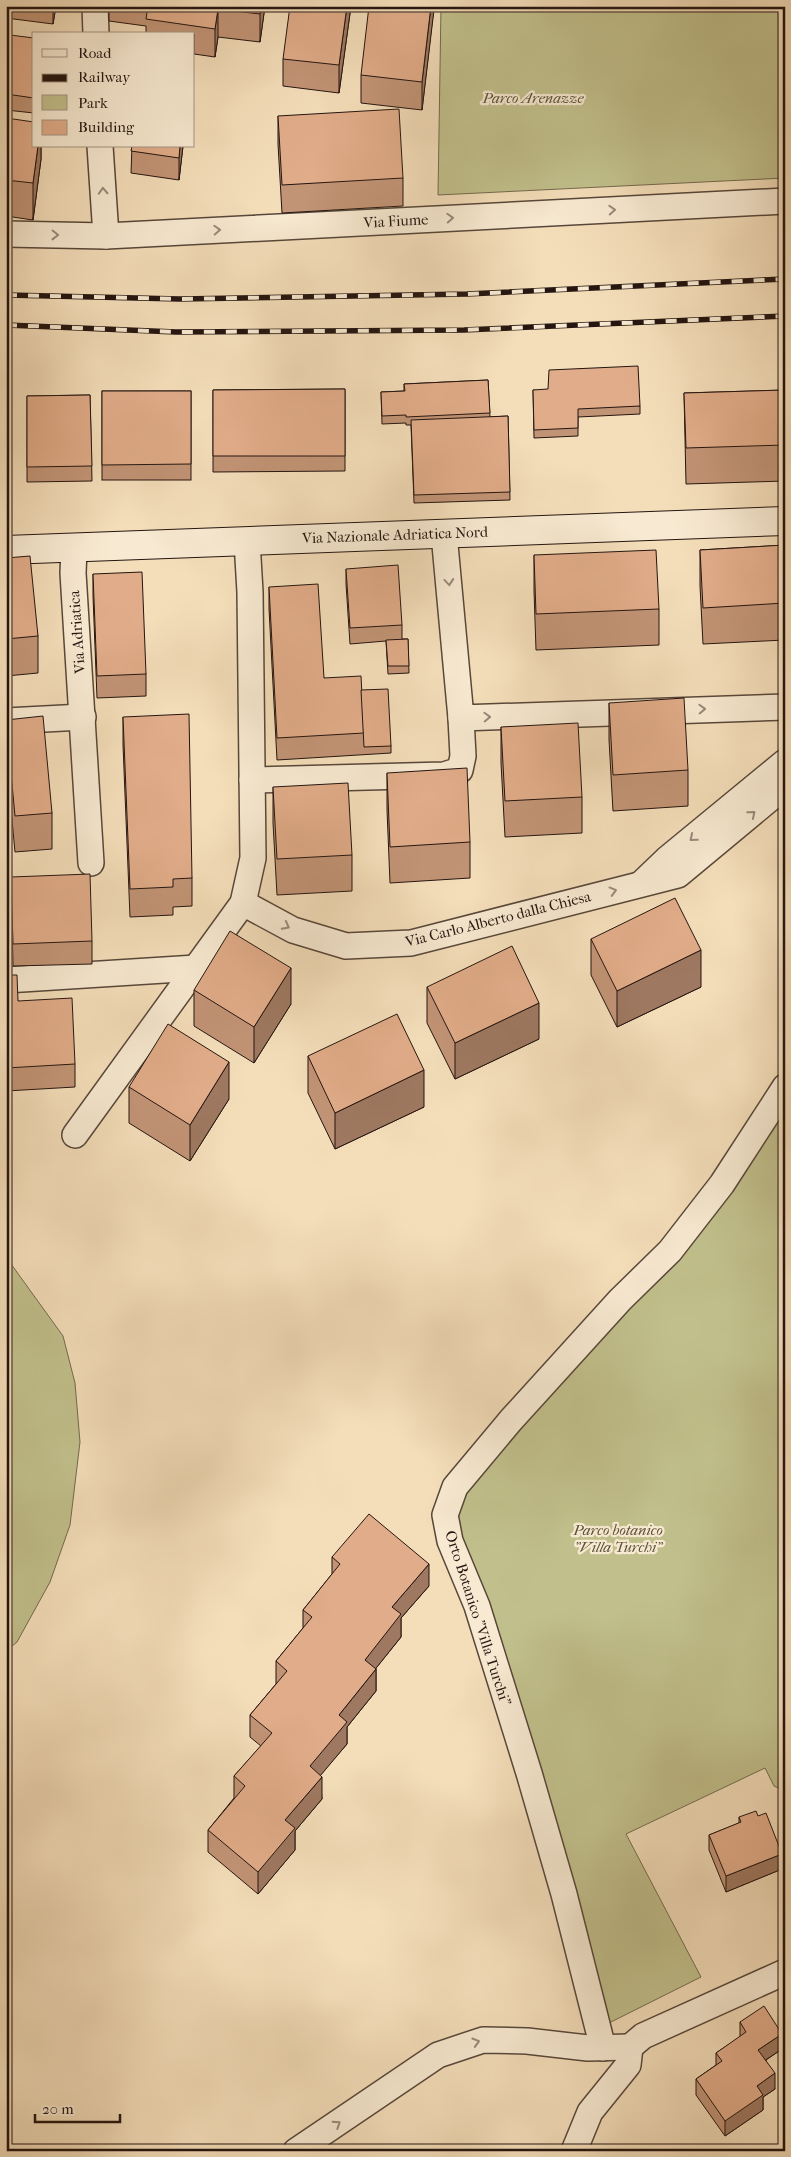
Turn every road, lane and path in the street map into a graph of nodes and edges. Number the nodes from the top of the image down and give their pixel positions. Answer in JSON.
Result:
{"nodes":[{"id":1,"x":95,"y":6,"type":"edge"},
{"id":2,"x":96,"y":32,"type":"edge"},
{"id":3,"x":100,"y":148,"type":"edge"},
{"id":4,"x":785,"y":201,"type":"edge"},
{"id":5,"x":6,"y":234,"type":"edge"},
{"id":6,"x":106,"y":236,"type":"junction"},
{"id":7,"x":785,"y":521,"type":"edge"},
{"id":8,"x":444,"y":534,"type":"junction"},
{"id":9,"x":247,"y":541,"type":"junction"},
{"id":10,"x":74,"y":548,"type":"junction"},
{"id":11,"x":6,"y":550,"type":"edge"},
{"id":12,"x":785,"y":707,"type":"edge"},
{"id":13,"x":83,"y":717,"type":"junction"},
{"id":14,"x":461,"y":718,"type":"junction"},
{"id":15,"x":6,"y":721,"type":"edge"},
{"id":16,"x":785,"y":762,"type":"edge"},
{"id":17,"x":252,"y":780,"type":"junction"},
{"id":18,"x":785,"y":786,"type":"edge"},
{"id":19,"x":91,"y":863,"type":"dead end"},
{"id":20,"x":642,"y":883,"type":"junction"},
{"id":21,"x":243,"y":903,"type":"junction"},
{"id":22,"x":196,"y":968,"type":"junction"},
{"id":23,"x":6,"y":980,"type":"edge"},
{"id":24,"x":785,"y":1087,"type":"edge"},
{"id":25,"x":75,"y":1135,"type":"dead end"},
{"id":26,"x":785,"y":1972,"type":"edge"},
{"id":27,"x":596,"y":2048,"type":"junction"},
{"id":28,"x":630,"y":2048,"type":"junction"},
{"id":29,"x":296,"y":2151,"type":"edge"},
{"id":30,"x":574,"y":2151,"type":"edge"}],
"edges":[{"from":1,"to":2,"type":"street"},
{"from":6,"to":3,"type":"street","one_way":true},
{"from":6,"to":4,"type":"street","name":"Via Fiume","one_way":true},
{"from":5,"to":6,"type":"street","name":"Via Fiume","one_way":true},
{"from":7,"to":8,"type":"main road","name":"Via Nazionale Adriatica Nord"},
{"from":8,"to":9,"type":"main road","name":"Via Nazionale Adriatica Nord"},
{"from":8,"to":14,"type":"street","one_way":true},
{"from":9,"to":10,"type":"main road","name":"Via Nazionale Adriatica Nord"},
{"from":9,"to":17,"type":"street"},
{"from":10,"to":11,"type":"main road","name":"Via Nazionale Adriatica Nord"},
{"from":10,"to":13,"type":"street","name":"Via Adriatica"},
{"from":14,"to":12,"type":"street","one_way":true},
{"from":13,"to":15,"type":"street"},
{"from":13,"to":19,"type":"street","name":"Via Adriatica"},
{"from":14,"to":17,"type":"street"},
{"from":16,"to":20,"type":"street","name":"Via Carlo Alberto dalla Chiesa","one_way":true},
{"from":17,"to":21,"type":"street"},
{"from":20,"to":18,"type":"street","name":"Via Carlo Alberto dalla Chiesa","one_way":true},
{"from":21,"to":20,"type":"street","name":"Via Carlo Alberto dalla Chiesa","one_way":true},
{"from":21,"to":22,"type":"street"},
{"from":22,"to":23,"type":"street"},
{"from":22,"to":25,"type":"street"},
{"from":24,"to":27,"type":"street","name":"Orto Botanico \"Villa Turchi\""},
{"from":26,"to":28,"type":"street"},
{"from":27,"to":28,"type":"street"},
{"from":29,"to":27,"type":"street","one_way":true},
{"from":28,"to":30,"type":"street"}]}
